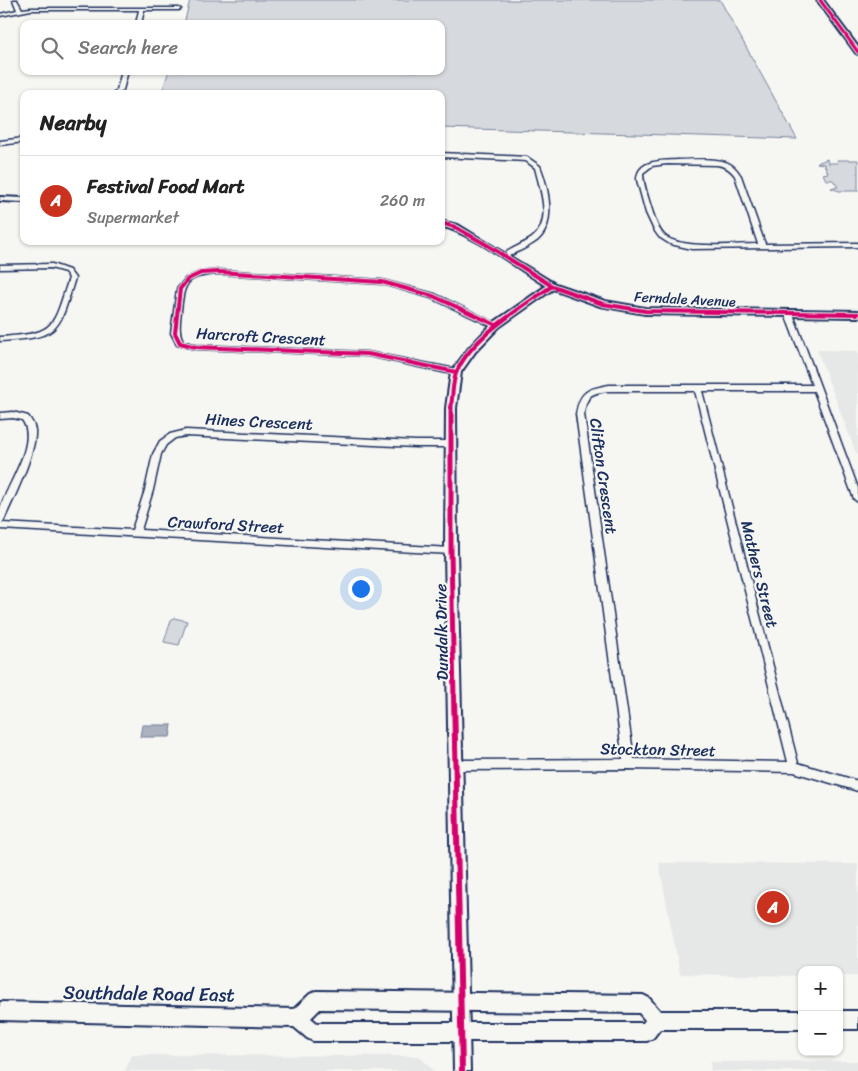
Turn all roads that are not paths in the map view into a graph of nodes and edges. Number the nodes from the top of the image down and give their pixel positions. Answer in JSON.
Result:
{"nodes":[{"id":1,"x":15,"y":0,"type":"edge"},
{"id":2,"x":820,"y":0,"type":"edge"},
{"id":3,"x":142,"y":9,"type":"junction"},
{"id":4,"x":179,"y":9,"type":"dead end"},
{"id":5,"x":20,"y":11,"type":"junction"},
{"id":6,"x":0,"y":15,"type":"edge"},
{"id":7,"x":139,"y":20,"type":"edge"},
{"id":8,"x":858,"y":52,"type":"edge"},
{"id":9,"x":124,"y":75,"type":"edge"},
{"id":10,"x":120,"y":90,"type":"edge"},
{"id":11,"x":20,"y":141,"type":"edge"},
{"id":12,"x":0,"y":144,"type":"edge"},
{"id":13,"x":445,"y":155,"type":"edge"},
{"id":14,"x":0,"y":199,"type":"edge"},
{"id":15,"x":20,"y":200,"type":"edge"},
{"id":16,"x":445,"y":224,"type":"edge"},
{"id":17,"x":762,"y":245,"type":"junction"},
{"id":18,"x":858,"y":245,"type":"edge"},
{"id":19,"x":505,"y":256,"type":"junction"},
{"id":20,"x":0,"y":267,"type":"edge"},
{"id":21,"x":552,"y":286,"type":"junction"},
{"id":22,"x":789,"y":314,"type":"junction"},
{"id":23,"x":858,"y":314,"type":"edge"},
{"id":24,"x":496,"y":325,"type":"junction"},
{"id":25,"x":0,"y":339,"type":"edge"},
{"id":26,"x":456,"y":372,"type":"junction"},
{"id":27,"x":698,"y":388,"type":"junction"},
{"id":28,"x":816,"y":388,"type":"junction"},
{"id":29,"x":0,"y":416,"type":"edge"},
{"id":30,"x":451,"y":444,"type":"junction"},
{"id":31,"x":858,"y":499,"type":"edge"},
{"id":32,"x":0,"y":520,"type":"edge"},
{"id":33,"x":0,"y":526,"type":"edge"},
{"id":34,"x":135,"y":534,"type":"junction"},
{"id":35,"x":451,"y":551,"type":"junction"},
{"id":36,"x":629,"y":764,"type":"junction"},
{"id":37,"x":456,"y":765,"type":"junction"},
{"id":38,"x":794,"y":767,"type":"junction"},
{"id":39,"x":858,"y":786,"type":"edge"},
{"id":40,"x":462,"y":1001,"type":"junction"},
{"id":41,"x":0,"y":1012,"type":"edge"},
{"id":42,"x":298,"y":1018,"type":"junction"},
{"id":43,"x":656,"y":1020,"type":"junction"},
{"id":44,"x":798,"y":1020,"type":"edge"},
{"id":45,"x":843,"y":1020,"type":"edge"},
{"id":46,"x":858,"y":1020,"type":"edge"},
{"id":47,"x":462,"y":1027,"type":"junction"},
{"id":48,"x":462,"y":1071,"type":"edge"}],
"edges":[{"from":1,"to":5,"type":"street"},
{"from":2,"to":8,"type":"street"},
{"from":3,"to":4,"type":"street"},
{"from":3,"to":5,"type":"street"},
{"from":3,"to":7,"type":"street"},
{"from":5,"to":6,"type":"street"},
{"from":9,"to":10,"type":"street"},
{"from":11,"to":12,"type":"street"},
{"from":13,"to":19,"type":"street"},
{"from":14,"to":15,"type":"street"},
{"from":16,"to":19,"type":"street","name":"Ferndale Avenue"},
{"from":17,"to":17,"type":"street"},
{"from":17,"to":18,"type":"street"},
{"from":19,"to":21,"type":"street","name":"Ferndale Avenue"},
{"from":20,"to":25,"type":"street"},
{"from":21,"to":22,"type":"street","name":"Ferndale Avenue"},
{"from":21,"to":24,"type":"street","name":"Dundalk Drive"},
{"from":22,"to":23,"type":"street","name":"Ferndale Avenue"},
{"from":22,"to":28,"type":"street"},
{"from":24,"to":26,"type":"street","name":"Dundalk Drive"},
{"from":24,"to":26,"type":"street","name":"Harcroft Crescent"},
{"from":26,"to":30,"type":"street","name":"Dundalk Drive"},
{"from":27,"to":28,"type":"street","name":"Clifton Crescent"},
{"from":27,"to":36,"type":"street","name":"Clifton Crescent"},
{"from":27,"to":38,"type":"street","name":"Mathers Street"},
{"from":28,"to":31,"type":"street"},
{"from":29,"to":32,"type":"street"},
{"from":30,"to":34,"type":"street","name":"Hines Crescent"},
{"from":30,"to":35,"type":"street","name":"Dundalk Drive"},
{"from":33,"to":34,"type":"street","name":"Crawford Street"},
{"from":34,"to":35,"type":"street","name":"Crawford Street"},
{"from":35,"to":37,"type":"street","name":"Dundalk Drive"},
{"from":36,"to":37,"type":"street","name":"Stockton Street"},
{"from":36,"to":38,"type":"street","name":"Stockton Street"},
{"from":37,"to":40,"type":"street","name":"Dundalk Drive"},
{"from":38,"to":39,"type":"street","name":"Stockton Street"},
{"from":40,"to":42,"type":"main road"},
{"from":40,"to":43,"type":"main road"},
{"from":40,"to":47,"type":"street","name":"Dundalk Drive"},
{"from":41,"to":42,"type":"main road","name":"Southdale Road East"},
{"from":42,"to":47,"type":"main road"},
{"from":43,"to":44,"type":"main road"},
{"from":43,"to":47,"type":"main road"},
{"from":45,"to":46,"type":"main road"},
{"from":47,"to":48,"type":"street","name":"Dundalk Drive"}]}
